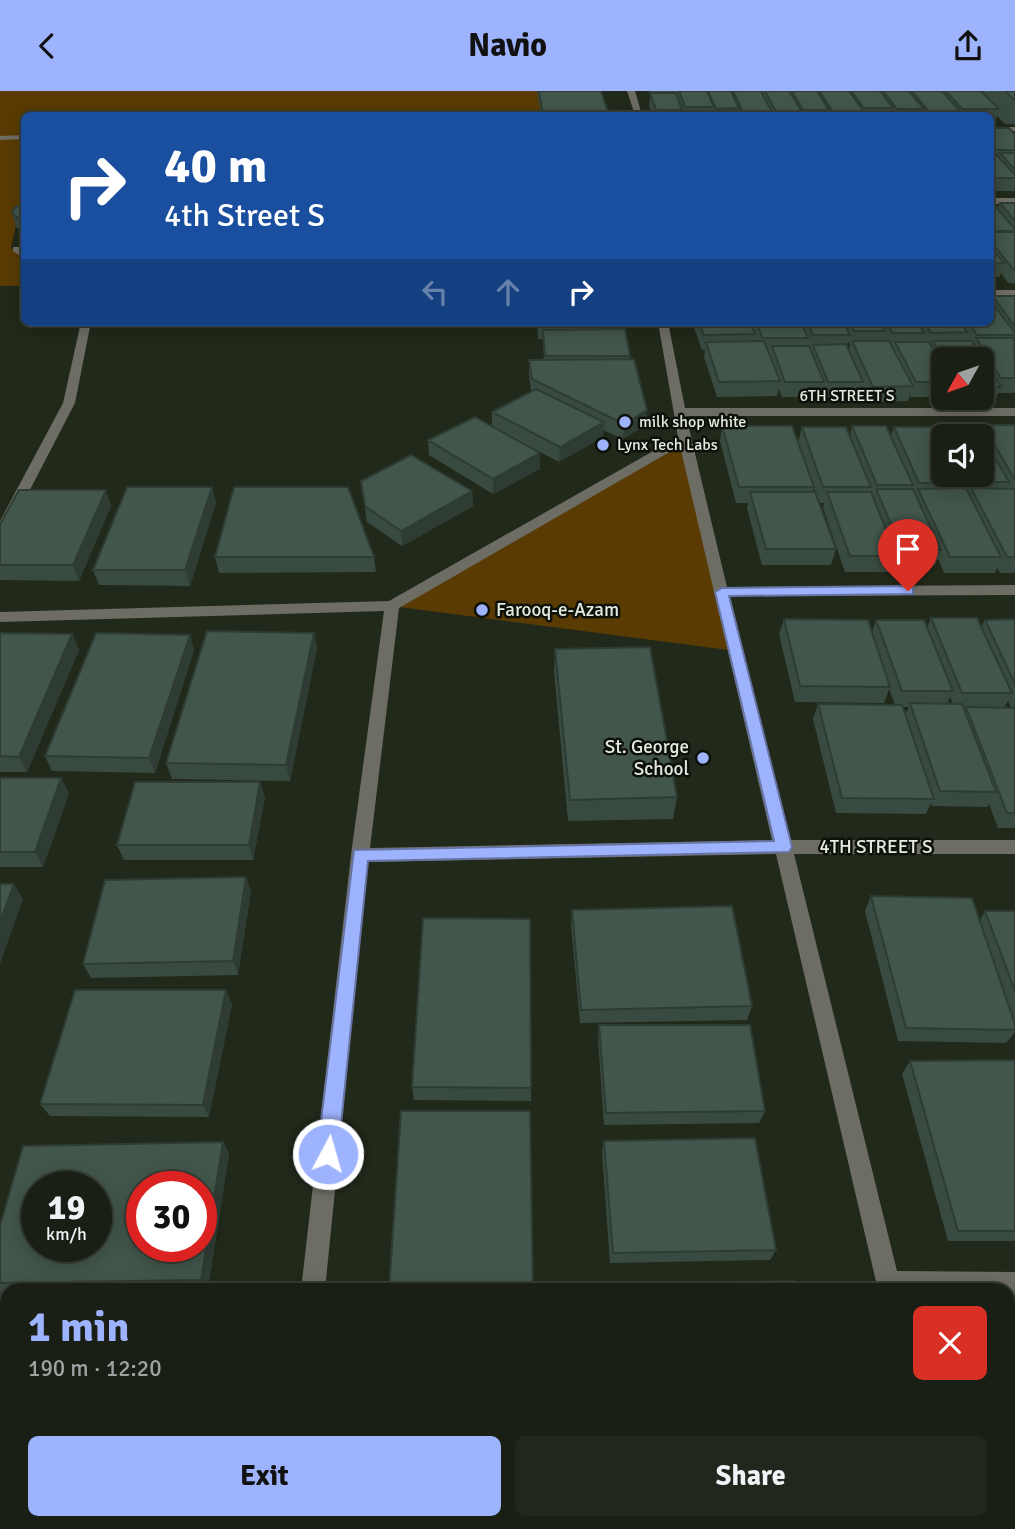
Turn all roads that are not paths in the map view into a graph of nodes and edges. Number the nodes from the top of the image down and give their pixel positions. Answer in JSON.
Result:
{"nodes":[{"id":1,"x":631,"y":91,"type":"edge"},
{"id":2,"x":638,"y":112,"type":"edge"},
{"id":3,"x":994,"y":129,"type":"edge"},
{"id":4,"x":1015,"y":129,"type":"edge"},
{"id":5,"x":21,"y":137,"type":"edge"},
{"id":6,"x":0,"y":138,"type":"edge"},
{"id":7,"x":994,"y":201,"type":"edge"},
{"id":8,"x":1015,"y":201,"type":"edge"},
{"id":9,"x":994,"y":293,"type":"edge"},
{"id":10,"x":1015,"y":293,"type":"edge"},
{"id":11,"x":85,"y":326,"type":"edge"},
{"id":12,"x":664,"y":326,"type":"edge"},
{"id":13,"x":680,"y":412,"type":"junction"},
{"id":14,"x":1015,"y":412,"type":"edge"},
{"id":15,"x":684,"y":438,"type":"junction"},
{"id":16,"x":0,"y":534,"type":"edge"},
{"id":17,"x":1015,"y":590,"type":"edge"},
{"id":18,"x":722,"y":592,"type":"junction"},
{"id":19,"x":392,"y":606,"type":"junction"},
{"id":20,"x":0,"y":617,"type":"edge"},
{"id":21,"x":1015,"y":846,"type":"edge"},
{"id":22,"x":783,"y":847,"type":"junction"},
{"id":23,"x":360,"y":855,"type":"junction"},
{"id":24,"x":314,"y":1283,"type":"edge"},
{"id":25,"x":888,"y":1283,"type":"edge"}],
"edges":[{"from":1,"to":2,"type":"street"},
{"from":3,"to":4,"type":"street"},
{"from":5,"to":6,"type":"street"},
{"from":7,"to":8,"type":"street"},
{"from":9,"to":10,"type":"street"},
{"from":11,"to":16,"type":"street"},
{"from":12,"to":13,"type":"street"},
{"from":13,"to":14,"type":"street","name":"6TH STREET S"},
{"from":13,"to":15,"type":"street"},
{"from":15,"to":18,"type":"street"},
{"from":15,"to":19,"type":"street"},
{"from":17,"to":18,"type":"street"},
{"from":18,"to":22,"type":"street"},
{"from":19,"to":20,"type":"street"},
{"from":19,"to":23,"type":"street"},
{"from":21,"to":22,"type":"street","name":"4TH STREET S"},
{"from":22,"to":23,"type":"street","name":"4TH STREET S"},
{"from":22,"to":25,"type":"street"},
{"from":23,"to":24,"type":"street"}]}
